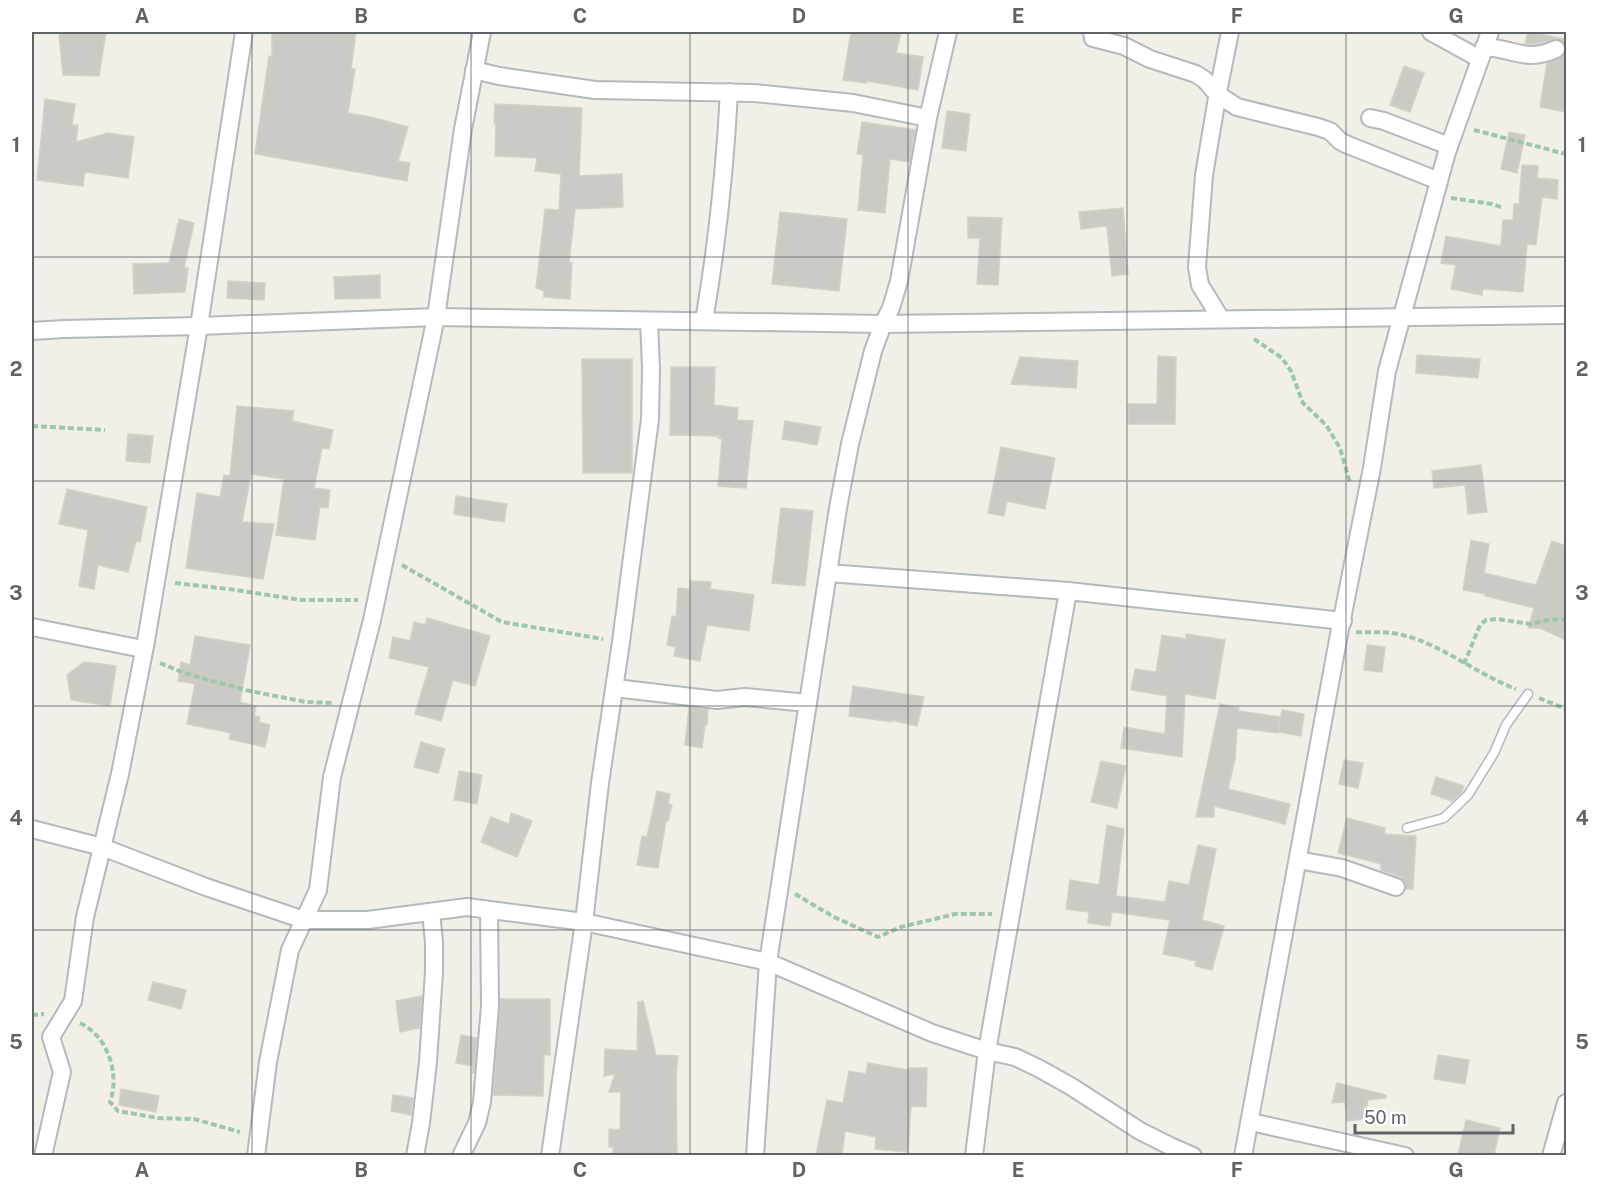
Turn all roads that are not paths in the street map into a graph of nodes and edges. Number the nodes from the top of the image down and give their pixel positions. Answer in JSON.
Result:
{"nodes":[{"id":1,"x":244,"y":32,"type":"edge"},
{"id":2,"x":482,"y":32,"type":"edge"},
{"id":3,"x":948,"y":32,"type":"edge"},
{"id":4,"x":1092,"y":32,"type":"edge"},
{"id":5,"x":1230,"y":32,"type":"edge"},
{"id":6,"x":1431,"y":32,"type":"edge"},
{"id":7,"x":1485,"y":46,"type":"edge"},
{"id":8,"x":1556,"y":49,"type":"dead end"},
{"id":9,"x":474,"y":70,"type":"junction"},
{"id":10,"x":729,"y":92,"type":"junction"},
{"id":11,"x":1217,"y":94,"type":"junction"},
{"id":12,"x":928,"y":118,"type":"junction"},
{"id":13,"x":1370,"y":118,"type":"dead end"},
{"id":14,"x":1449,"y":146,"type":"junction"},
{"id":15,"x":1437,"y":188,"type":"junction"},
{"id":16,"x":1566,"y":315,"type":"edge"},
{"id":17,"x":436,"y":317,"type":"junction"},
{"id":18,"x":1402,"y":317,"type":"junction"},
{"id":19,"x":1226,"y":319,"type":"junction"},
{"id":20,"x":649,"y":321,"type":"junction"},
{"id":21,"x":704,"y":321,"type":"junction"},
{"id":22,"x":883,"y":324,"type":"junction"},
{"id":23,"x":200,"y":326,"type":"junction"},
{"id":24,"x":32,"y":331,"type":"edge"},
{"id":25,"x":828,"y":573,"type":"junction"},
{"id":26,"x":1068,"y":591,"type":"junction"},
{"id":27,"x":1341,"y":625,"type":"junction"},
{"id":28,"x":32,"y":627,"type":"edge"},
{"id":29,"x":143,"y":650,"type":"junction"},
{"id":30,"x":615,"y":688,"type":"junction"},
{"id":31,"x":1528,"y":694,"type":"road end"},
{"id":32,"x":808,"y":703,"type":"junction"},
{"id":33,"x":1407,"y":828,"type":"dead end"},
{"id":34,"x":32,"y":829,"type":"edge"},
{"id":35,"x":102,"y":848,"type":"junction"},
{"id":36,"x":1298,"y":861,"type":"junction"},
{"id":37,"x":1396,"y":887,"type":"dead end"},
{"id":38,"x":489,"y":910,"type":"junction"},
{"id":39,"x":431,"y":912,"type":"junction"},
{"id":40,"x":304,"y":920,"type":"junction"},
{"id":41,"x":584,"y":922,"type":"junction"},
{"id":42,"x":768,"y":962,"type":"junction"},
{"id":43,"x":987,"y":1051,"type":"junction"},
{"id":44,"x":1566,"y":1103,"type":"edge"},
{"id":45,"x":1251,"y":1122,"type":"junction"},
{"id":46,"x":44,"y":1155,"type":"edge"},
{"id":47,"x":256,"y":1155,"type":"edge"},
{"id":48,"x":415,"y":1155,"type":"edge"},
{"id":49,"x":461,"y":1155,"type":"edge"},
{"id":50,"x":550,"y":1155,"type":"edge"},
{"id":51,"x":755,"y":1155,"type":"edge"},
{"id":52,"x":974,"y":1155,"type":"edge"},
{"id":53,"x":1192,"y":1155,"type":"edge"},
{"id":54,"x":1244,"y":1155,"type":"edge"},
{"id":55,"x":1399,"y":1155,"type":"edge"},
{"id":56,"x":1551,"y":1155,"type":"edge"}],
"edges":[{"from":1,"to":23,"type":"street"},
{"from":2,"to":9,"type":"street"},
{"from":3,"to":12,"type":"street"},
{"from":4,"to":11,"type":"street"},
{"from":5,"to":11,"type":"street"},
{"from":6,"to":7,"type":"street"},
{"from":7,"to":8,"type":"street"},
{"from":7,"to":14,"type":"street"},
{"from":9,"to":10,"type":"street"},
{"from":9,"to":17,"type":"street"},
{"from":10,"to":12,"type":"street"},
{"from":10,"to":21,"type":"street"},
{"from":11,"to":15,"type":"street"},
{"from":11,"to":19,"type":"street"},
{"from":12,"to":22,"type":"street"},
{"from":13,"to":14,"type":"street"},
{"from":14,"to":15,"type":"street"},
{"from":15,"to":18,"type":"street"},
{"from":16,"to":18,"type":"street"},
{"from":17,"to":20,"type":"street"},
{"from":17,"to":23,"type":"street"},
{"from":17,"to":40,"type":"street"},
{"from":18,"to":19,"type":"street"},
{"from":18,"to":27,"type":"street"},
{"from":19,"to":22,"type":"street"},
{"from":20,"to":21,"type":"street"},
{"from":20,"to":30,"type":"street"},
{"from":21,"to":22,"type":"street"},
{"from":22,"to":25,"type":"street"},
{"from":23,"to":24,"type":"street"},
{"from":23,"to":29,"type":"street"},
{"from":25,"to":26,"type":"street"},
{"from":25,"to":32,"type":"street"},
{"from":26,"to":27,"type":"street"},
{"from":26,"to":43,"type":"street"},
{"from":27,"to":36,"type":"street"},
{"from":28,"to":29,"type":"street"},
{"from":29,"to":35,"type":"street"},
{"from":30,"to":32,"type":"street"},
{"from":30,"to":41,"type":"street"},
{"from":31,"to":33,"type":"lane"},
{"from":32,"to":42,"type":"street"},
{"from":34,"to":35,"type":"street"},
{"from":35,"to":40,"type":"street"},
{"from":35,"to":46,"type":"street"},
{"from":36,"to":37,"type":"street"},
{"from":36,"to":45,"type":"street"},
{"from":38,"to":39,"type":"street"},
{"from":38,"to":41,"type":"street"},
{"from":38,"to":49,"type":"street"},
{"from":39,"to":40,"type":"street"},
{"from":39,"to":48,"type":"street"},
{"from":40,"to":47,"type":"street"},
{"from":41,"to":42,"type":"street"},
{"from":41,"to":50,"type":"street"},
{"from":42,"to":43,"type":"street"},
{"from":42,"to":51,"type":"street"},
{"from":43,"to":52,"type":"street"},
{"from":43,"to":53,"type":"street"},
{"from":44,"to":56,"type":"street"},
{"from":45,"to":54,"type":"street"},
{"from":45,"to":55,"type":"street"}]}
